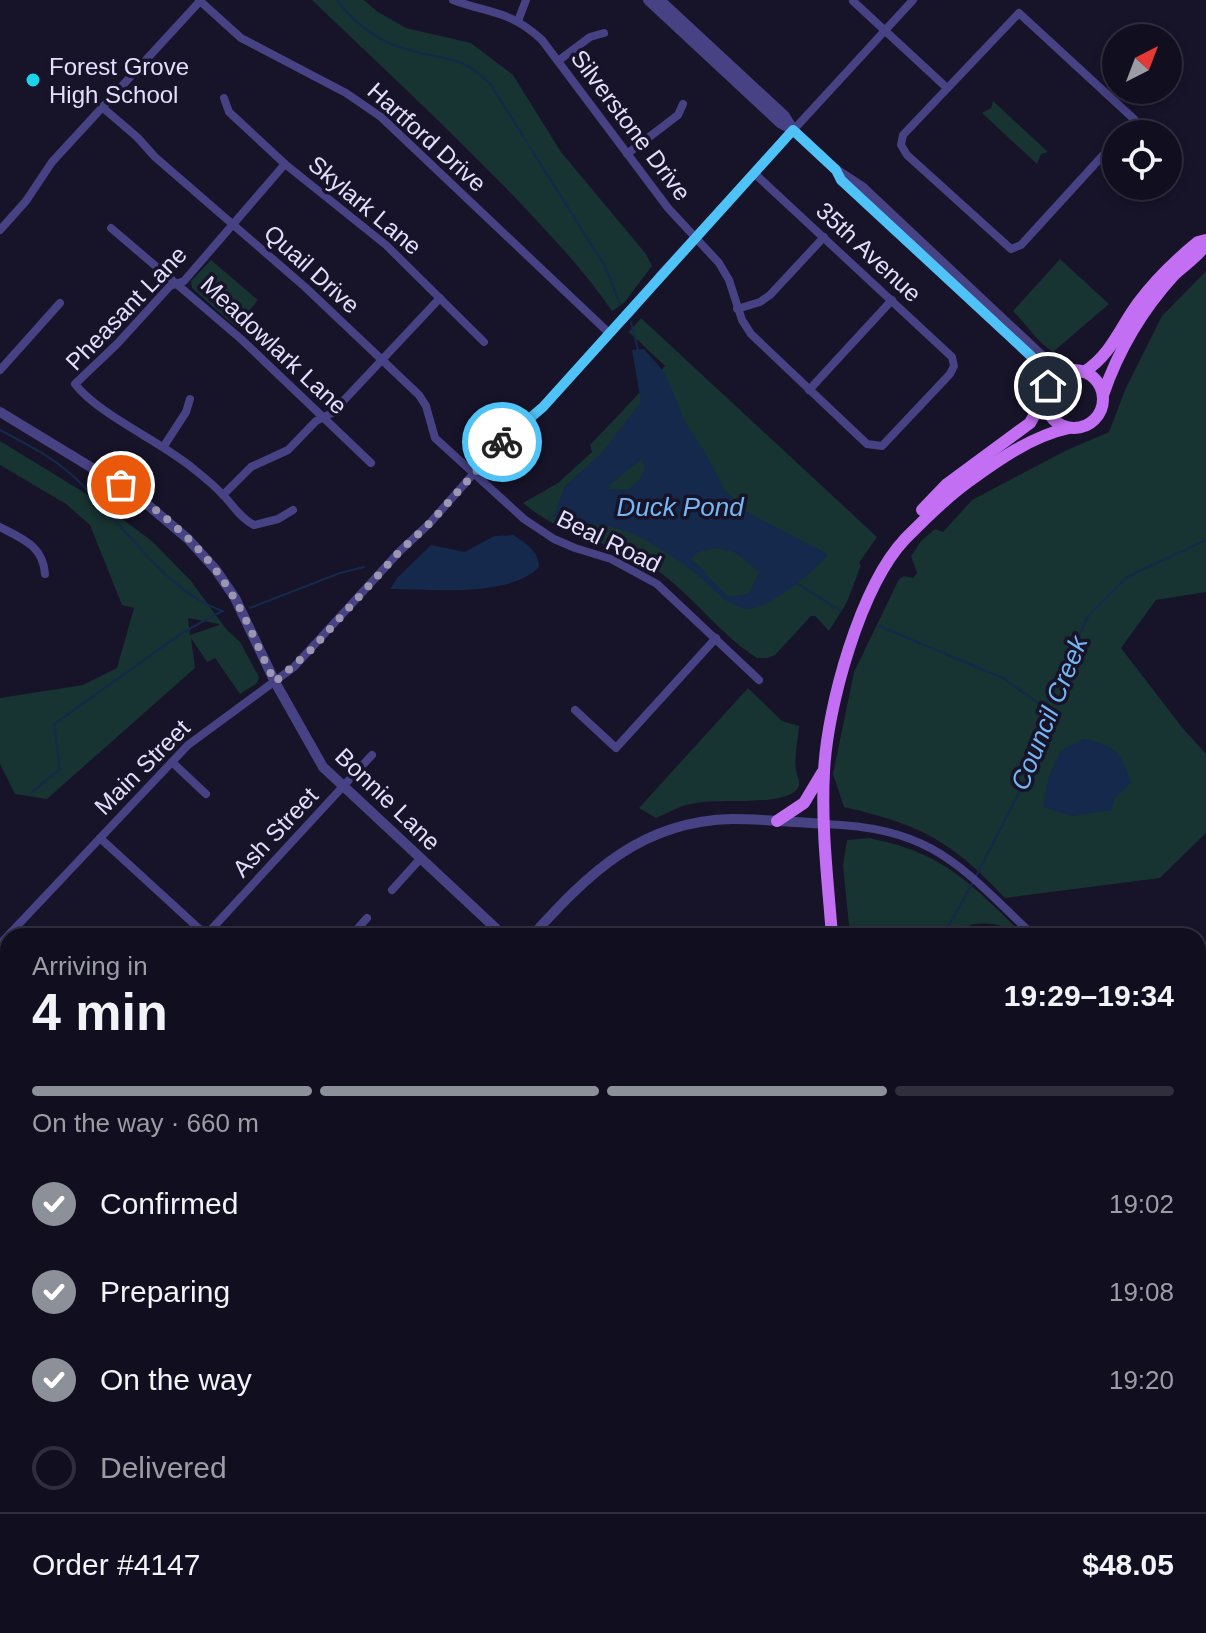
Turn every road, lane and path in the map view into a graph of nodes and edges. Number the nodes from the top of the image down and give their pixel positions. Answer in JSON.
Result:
{"nodes":[{"id":1,"x":200,"y":0,"type":"edge"},
{"id":2,"x":453,"y":0,"type":"edge"},
{"id":3,"x":526,"y":0,"type":"edge"},
{"id":4,"x":648,"y":0,"type":"edge"},
{"id":5,"x":660,"y":0,"type":"edge"},
{"id":6,"x":913,"y":0,"type":"edge"},
{"id":7,"x":853,"y":1,"type":"edge"},
{"id":8,"x":518,"y":21,"type":"junction"},
{"id":9,"x":884,"y":30,"type":"junction"},
{"id":10,"x":604,"y":33,"type":"dead end"},
{"id":11,"x":558,"y":61,"type":"junction"},
{"id":12,"x":947,"y":88,"type":"junction"},
{"id":13,"x":224,"y":98,"type":"dead end"},
{"id":14,"x":683,"y":104,"type":"dead end"},
{"id":15,"x":102,"y":107,"type":"junction"},
{"id":16,"x":1135,"y":120,"type":"edge"},
{"id":17,"x":793,"y":130,"type":"junction"},
{"id":18,"x":627,"y":154,"type":"junction"},
{"id":19,"x":1102,"y":156,"type":"edge"},
{"id":20,"x":285,"y":164,"type":"junction"},
{"id":21,"x":836,"y":170,"type":"junction"},
{"id":22,"x":754,"y":173,"type":"junction"},
{"id":23,"x":233,"y":224,"type":"junction"},
{"id":24,"x":111,"y":228,"type":"dead end"},
{"id":25,"x":0,"y":230,"type":"edge"},
{"id":26,"x":695,"y":237,"type":"junction"},
{"id":27,"x":824,"y":237,"type":"junction"},
{"id":28,"x":1206,"y":242,"type":"edge"},
{"id":29,"x":177,"y":283,"type":"junction"},
{"id":30,"x":440,"y":298,"type":"junction"},
{"id":31,"x":892,"y":300,"type":"junction"},
{"id":32,"x":60,"y":303,"type":"dead end"},
{"id":33,"x":737,"y":309,"type":"junction"},
{"id":34,"x":609,"y":333,"type":"junction"},
{"id":35,"x":484,"y":342,"type":"dead end"},
{"id":36,"x":382,"y":361,"type":"junction"},
{"id":37,"x":0,"y":370,"type":"edge"},
{"id":38,"x":1069,"y":370,"type":"junction"},
{"id":39,"x":1084,"y":372,"type":"junction"},
{"id":40,"x":809,"y":390,"type":"junction"},
{"id":41,"x":1046,"y":391,"type":"junction"},
{"id":42,"x":1103,"y":395,"type":"junction"},
{"id":43,"x":190,"y":399,"type":"dead end"},
{"id":44,"x":0,"y":412,"type":"edge"},
{"id":45,"x":323,"y":417,"type":"junction"},
{"id":46,"x":1069,"y":428,"type":"junction"},
{"id":47,"x":164,"y":446,"type":"junction"},
{"id":48,"x":877,"y":447,"type":"joint"},
{"id":49,"x":371,"y":463,"type":"dead end"},
{"id":50,"x":474,"y":474,"type":"junction"},
{"id":51,"x":223,"y":495,"type":"junction"},
{"id":52,"x":293,"y":510,"type":"dead end"},
{"id":53,"x":0,"y":527,"type":"edge"},
{"id":54,"x":904,"y":540,"type":"junction"},
{"id":55,"x":45,"y":574,"type":"dead end"},
{"id":56,"x":716,"y":638,"type":"junction"},
{"id":57,"x":759,"y":680,"type":"dead end"},
{"id":58,"x":275,"y":682,"type":"junction"},
{"id":59,"x":575,"y":710,"type":"dead end"},
{"id":60,"x":372,"y":755,"type":"dead end"},
{"id":61,"x":172,"y":762,"type":"junction"},
{"id":62,"x":824,"y":770,"type":"junction"},
{"id":63,"x":342,"y":788,"type":"junction"},
{"id":64,"x":206,"y":794,"type":"dead end"},
{"id":65,"x":777,"y":821,"type":"junction"},
{"id":66,"x":824,"y":824,"type":"junction"},
{"id":67,"x":100,"y":838,"type":"junction"},
{"id":68,"x":420,"y":859,"type":"junction"},
{"id":69,"x":392,"y":890,"type":"dead end"},
{"id":70,"x":367,"y":918,"type":"dead end"},
{"id":71,"x":16,"y":928,"type":"edge"},
{"id":72,"x":198,"y":928,"type":"edge"},
{"id":73,"x":212,"y":928,"type":"edge"},
{"id":74,"x":358,"y":928,"type":"edge"},
{"id":75,"x":495,"y":928,"type":"edge"},
{"id":76,"x":539,"y":928,"type":"edge"},
{"id":77,"x":831,"y":928,"type":"edge"},
{"id":78,"x":1026,"y":928,"type":"edge"}],
"edges":[{"from":1,"to":15,"type":"street"},
{"from":1,"to":34,"type":"street","name":"Hartford Drive"},
{"from":2,"to":8,"type":"street","name":"Silverstone Drive"},
{"from":3,"to":8,"type":"street"},
{"from":4,"to":17,"type":"street"},
{"from":5,"to":17,"type":"street"},
{"from":6,"to":9,"type":"street","name":"Main Street"},
{"from":7,"to":9,"type":"street"},
{"from":8,"to":11,"type":"street","name":"Silverstone Drive"},
{"from":9,"to":12,"type":"street"},
{"from":9,"to":17,"type":"street","name":"Main Street"},
{"from":10,"to":11,"type":"street"},
{"from":11,"to":18,"type":"street","name":"Silverstone Drive"},
{"from":12,"to":16,"type":"street"},
{"from":12,"to":19,"type":"street"},
{"from":13,"to":20,"type":"street","name":"Skylark Lane"},
{"from":14,"to":18,"type":"street"},
{"from":15,"to":23,"type":"street","name":"Quail Drive"},
{"from":15,"to":25,"type":"street"},
{"from":17,"to":21,"type":"street"},
{"from":17,"to":22,"type":"street","name":"Main Street"},
{"from":18,"to":26,"type":"street","name":"Silverstone Drive"},
{"from":20,"to":23,"type":"street","name":"Pheasant Lane"},
{"from":20,"to":30,"type":"street","name":"Skylark Lane"},
{"from":21,"to":38,"type":"street"},
{"from":21,"to":41,"type":"street"},
{"from":22,"to":26,"type":"street","name":"Main Street"},
{"from":22,"to":27,"type":"street","name":"35th Avenue"},
{"from":23,"to":29,"type":"street","name":"Pheasant Lane"},
{"from":23,"to":36,"type":"street","name":"Quail Drive"},
{"from":24,"to":29,"type":"street","name":"Meadowlark Lane"},
{"from":26,"to":33,"type":"street","name":"Silverstone Drive"},
{"from":26,"to":34,"type":"street","name":"Main Street"},
{"from":27,"to":31,"type":"street","name":"35th Avenue"},
{"from":27,"to":33,"type":"street"},
{"from":28,"to":39,"type":"main road"},
{"from":28,"to":42,"type":"main road"},
{"from":29,"to":45,"type":"street","name":"Meadowlark Lane"},
{"from":29,"to":47,"type":"street","name":"Pheasant Lane"},
{"from":30,"to":35,"type":"street","name":"Skylark Lane"},
{"from":30,"to":36,"type":"street"},
{"from":31,"to":40,"type":"street"},
{"from":31,"to":48,"type":"street","name":"35th Avenue"},
{"from":32,"to":37,"type":"street"},
{"from":33,"to":40,"type":"street","name":"Silverstone Drive"},
{"from":34,"to":50,"type":"street","name":"Main Street"},
{"from":36,"to":45,"type":"street"},
{"from":36,"to":50,"type":"street","name":"Quail Drive"},
{"from":38,"to":39,"type":"main road"},
{"from":38,"to":41,"type":"main road"},
{"from":39,"to":42,"type":"main road"},
{"from":40,"to":48,"type":"street","name":"Silverstone Drive"},
{"from":41,"to":46,"type":"main road"},
{"from":41,"to":54,"type":"main road"},
{"from":42,"to":46,"type":"main road"},
{"from":43,"to":47,"type":"street"},
{"from":44,"to":58,"type":"street","name":"Bonnie Lane"},
{"from":45,"to":49,"type":"street","name":"Meadowlark Lane"},
{"from":45,"to":51,"type":"street"},
{"from":46,"to":54,"type":"main road"},
{"from":47,"to":51,"type":"street","name":"Pheasant Lane"},
{"from":50,"to":56,"type":"street","name":"Beal Road"},
{"from":50,"to":58,"type":"street","name":"Main Street"},
{"from":51,"to":52,"type":"street","name":"Pheasant Lane"},
{"from":53,"to":55,"type":"street"},
{"from":54,"to":62,"type":"main road"},
{"from":56,"to":57,"type":"street","name":"Beal Road"},
{"from":56,"to":59,"type":"street"},
{"from":58,"to":61,"type":"street","name":"Main Street"},
{"from":58,"to":63,"type":"street","name":"Bonnie Lane"},
{"from":60,"to":63,"type":"street","name":"Ash Street"},
{"from":61,"to":64,"type":"street"},
{"from":61,"to":67,"type":"street","name":"Main Street"},
{"from":62,"to":65,"type":"main road"},
{"from":62,"to":66,"type":"main road"},
{"from":63,"to":68,"type":"street","name":"Bonnie Lane"},
{"from":63,"to":73,"type":"street","name":"Ash Street"},
{"from":65,"to":66,"type":"street"},
{"from":65,"to":76,"type":"street"},
{"from":66,"to":77,"type":"main road"},
{"from":66,"to":78,"type":"street"},
{"from":67,"to":71,"type":"street","name":"Main Street"},
{"from":67,"to":72,"type":"street"},
{"from":68,"to":69,"type":"street"},
{"from":68,"to":75,"type":"street","name":"Bonnie Lane"},
{"from":70,"to":74,"type":"street"}]}
